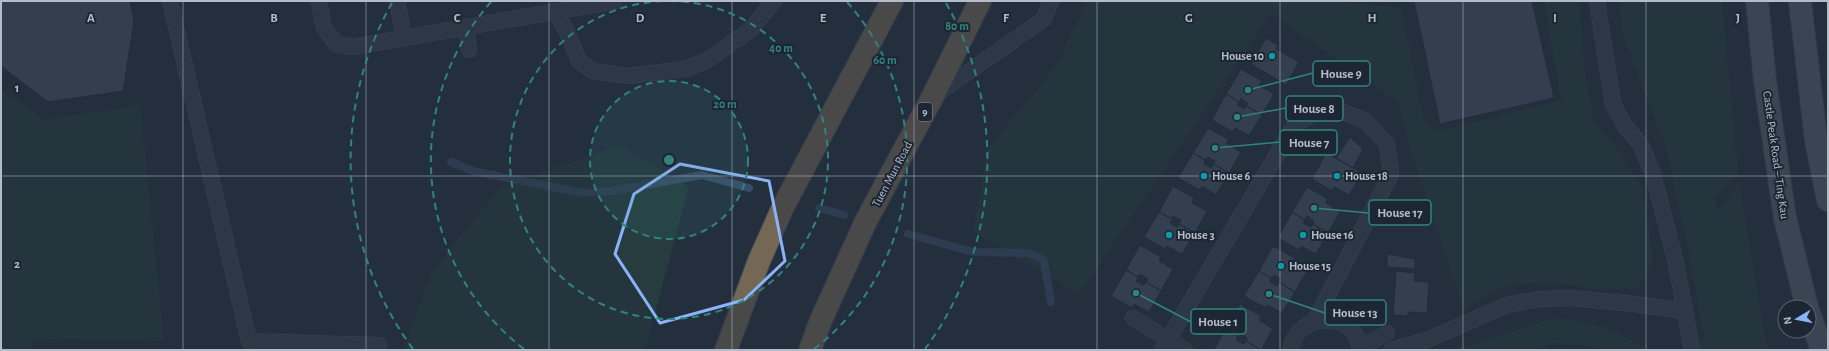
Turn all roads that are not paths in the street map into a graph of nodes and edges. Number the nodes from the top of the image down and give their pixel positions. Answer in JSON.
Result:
{"nodes":[{"id":1,"x":170,"y":1,"type":"edge"},
{"id":2,"x":319,"y":1,"type":"edge"},
{"id":3,"x":397,"y":1,"type":"edge"},
{"id":4,"x":615,"y":1,"type":"edge"},
{"id":5,"x":774,"y":1,"type":"edge"},
{"id":6,"x":892,"y":1,"type":"edge"},
{"id":7,"x":980,"y":1,"type":"edge"},
{"id":8,"x":1051,"y":1,"type":"edge"},
{"id":9,"x":1597,"y":1,"type":"edge"},
{"id":10,"x":1757,"y":1,"type":"edge"},
{"id":11,"x":1800,"y":1,"type":"edge"},
{"id":12,"x":555,"y":12,"type":"junction"},
{"id":13,"x":466,"y":27,"type":"junction"},
{"id":14,"x":404,"y":37,"type":"junction"},
{"id":15,"x":469,"y":50,"type":"dead end"},
{"id":16,"x":933,"y":96,"type":"junction"},
{"id":17,"x":1828,"y":200,"type":"edge"},
{"id":18,"x":1805,"y":299,"type":"edge"},
{"id":19,"x":1685,"y":311,"type":"junction"},
{"id":20,"x":1133,"y":318,"type":"dead end"},
{"id":21,"x":1314,"y":322,"type":"junction"},
{"id":22,"x":1387,"y":333,"type":"dead end"},
{"id":23,"x":1817,"y":336,"type":"edge"},
{"id":24,"x":1165,"y":344,"type":"edge"},
{"id":25,"x":379,"y":345,"type":"dead end"},
{"id":26,"x":1360,"y":348,"type":"edge"},
{"id":27,"x":726,"y":350,"type":"edge"},
{"id":28,"x":810,"y":350,"type":"edge"},
{"id":29,"x":1185,"y":350,"type":"edge"},
{"id":30,"x":1291,"y":350,"type":"edge"},
{"id":31,"x":1391,"y":350,"type":"edge"},
{"id":32,"x":1692,"y":350,"type":"edge"},
{"id":33,"x":1822,"y":350,"type":"edge"}],
"edges":[{"from":1,"to":25,"type":"lane"},
{"from":2,"to":14,"type":"lane"},
{"from":3,"to":14,"type":"lane"},
{"from":4,"to":12,"type":"lane"},
{"from":5,"to":12,"type":"lane"},
{"from":6,"to":27,"type":"highway"},
{"from":7,"to":16,"type":"highway","name":"Tuen Mun Road","number":"9"},
{"from":8,"to":16,"type":"lane"},
{"from":9,"to":19,"type":"lane"},
{"from":10,"to":18,"type":"main road","name":"Castle Peak Road – Ting Kau"},
{"from":11,"to":17,"type":"main road"},
{"from":12,"to":13,"type":"lane"},
{"from":13,"to":14,"type":"lane"},
{"from":13,"to":15,"type":"lane"},
{"from":16,"to":28,"type":"highway","name":"Tuen Mun Road","number":"9"},
{"from":19,"to":31,"type":"lane"},
{"from":19,"to":32,"type":"lane"},
{"from":20,"to":24,"type":"lane"},
{"from":21,"to":24,"type":"lane"},
{"from":21,"to":26,"type":"lane"},
{"from":21,"to":30,"type":"lane"},
{"from":22,"to":26,"type":"lane"},
{"from":23,"to":33,"type":"main road"},
{"from":24,"to":29,"type":"lane"}]}
